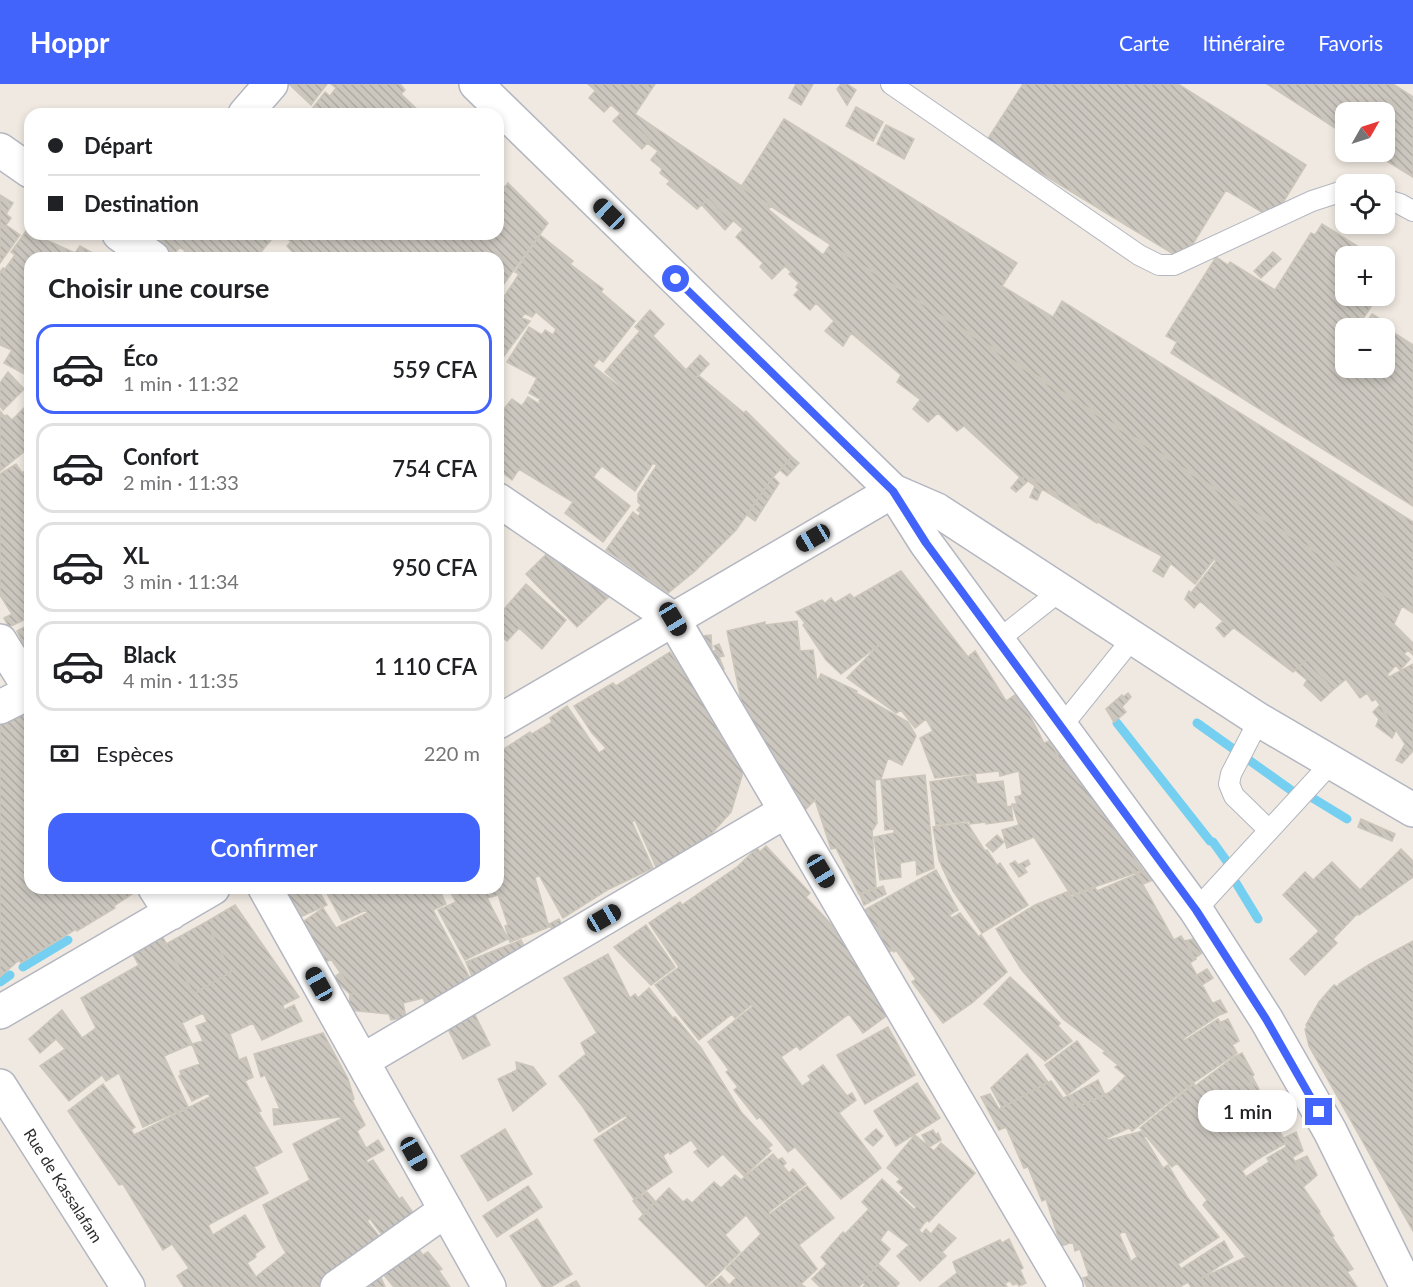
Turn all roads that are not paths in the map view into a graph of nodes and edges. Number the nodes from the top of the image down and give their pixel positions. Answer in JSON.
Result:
{"nodes":[{"id":1,"x":271,"y":84,"type":"edge"},
{"id":2,"x":476,"y":84,"type":"edge"},
{"id":3,"x":891,"y":84,"type":"edge"},
{"id":4,"x":250,"y":108,"type":"edge"},
{"id":5,"x":501,"y":108,"type":"edge"},
{"id":6,"x":504,"y":111,"type":"edge"},
{"id":7,"x":0,"y":150,"type":"edge"},
{"id":8,"x":24,"y":167,"type":"edge"},
{"id":9,"x":1335,"y":194,"type":"edge"},
{"id":10,"x":1395,"y":202,"type":"edge"},
{"id":11,"x":1413,"y":211,"type":"edge"},
{"id":12,"x":128,"y":240,"type":"edge"},
{"id":13,"x":144,"y":252,"type":"edge"},
{"id":14,"x":893,"y":491,"type":"junction"},
{"id":15,"x":504,"y":504,"type":"edge"},
{"id":16,"x":1060,"y":591,"type":"junction"},
{"id":17,"x":673,"y":619,"type":"junction"},
{"id":18,"x":1132,"y":639,"type":"junction"},
{"id":19,"x":998,"y":640,"type":"junction"},
{"id":20,"x":0,"y":641,"type":"edge"},
{"id":21,"x":24,"y":680,"type":"edge"},
{"id":22,"x":24,"y":693,"type":"edge"},
{"id":23,"x":0,"y":707,"type":"edge"},
{"id":24,"x":504,"y":718,"type":"edge"},
{"id":25,"x":1259,"y":720,"type":"junction"},
{"id":26,"x":1062,"y":726,"type":"junction"},
{"id":27,"x":1332,"y":762,"type":"junction"},
{"id":28,"x":1413,"y":810,"type":"edge"},
{"id":29,"x":786,"y":812,"type":"junction"},
{"id":30,"x":1269,"y":830,"type":"junction"},
{"id":31,"x":188,"y":894,"type":"edge"},
{"id":32,"x":267,"y":894,"type":"edge"},
{"id":33,"x":163,"y":900,"type":"edge"},
{"id":34,"x":1196,"y":910,"type":"junction"},
{"id":35,"x":0,"y":1012,"type":"edge"},
{"id":36,"x":362,"y":1061,"type":"junction"},
{"id":37,"x":0,"y":1086,"type":"edge"},
{"id":38,"x":446,"y":1209,"type":"junction"},
{"id":39,"x":128,"y":1287,"type":"edge"},
{"id":40,"x":337,"y":1287,"type":"edge"},
{"id":41,"x":489,"y":1287,"type":"edge"},
{"id":42,"x":1066,"y":1287,"type":"edge"},
{"id":43,"x":1407,"y":1287,"type":"edge"}],
"edges":[{"from":1,"to":4,"type":"street"},
{"from":2,"to":5,"type":"street"},
{"from":3,"to":9,"type":"lane"},
{"from":6,"to":14,"type":"street"},
{"from":7,"to":8,"type":"street"},
{"from":10,"to":11,"type":"lane"},
{"from":12,"to":13,"type":"street"},
{"from":14,"to":16,"type":"street"},
{"from":14,"to":17,"type":"street"},
{"from":14,"to":19,"type":"street"},
{"from":15,"to":17,"type":"street"},
{"from":16,"to":18,"type":"street"},
{"from":16,"to":19,"type":"lane"},
{"from":17,"to":24,"type":"street"},
{"from":17,"to":29,"type":"street"},
{"from":18,"to":25,"type":"street"},
{"from":18,"to":26,"type":"lane"},
{"from":19,"to":26,"type":"street"},
{"from":20,"to":21,"type":"street"},
{"from":22,"to":23,"type":"street"},
{"from":25,"to":27,"type":"street"},
{"from":25,"to":30,"type":"lane"},
{"from":26,"to":34,"type":"street"},
{"from":27,"to":28,"type":"street"},
{"from":27,"to":30,"type":"lane"},
{"from":29,"to":36,"type":"street"},
{"from":29,"to":42,"type":"street"},
{"from":30,"to":34,"type":"lane"},
{"from":31,"to":33,"type":"street"},
{"from":32,"to":36,"type":"street"},
{"from":33,"to":35,"type":"street"},
{"from":34,"to":43,"type":"street"},
{"from":36,"to":38,"type":"street"},
{"from":37,"to":39,"type":"street","name":"Rue de Kassalafam"},
{"from":38,"to":40,"type":"street"},
{"from":38,"to":41,"type":"street"}]}
